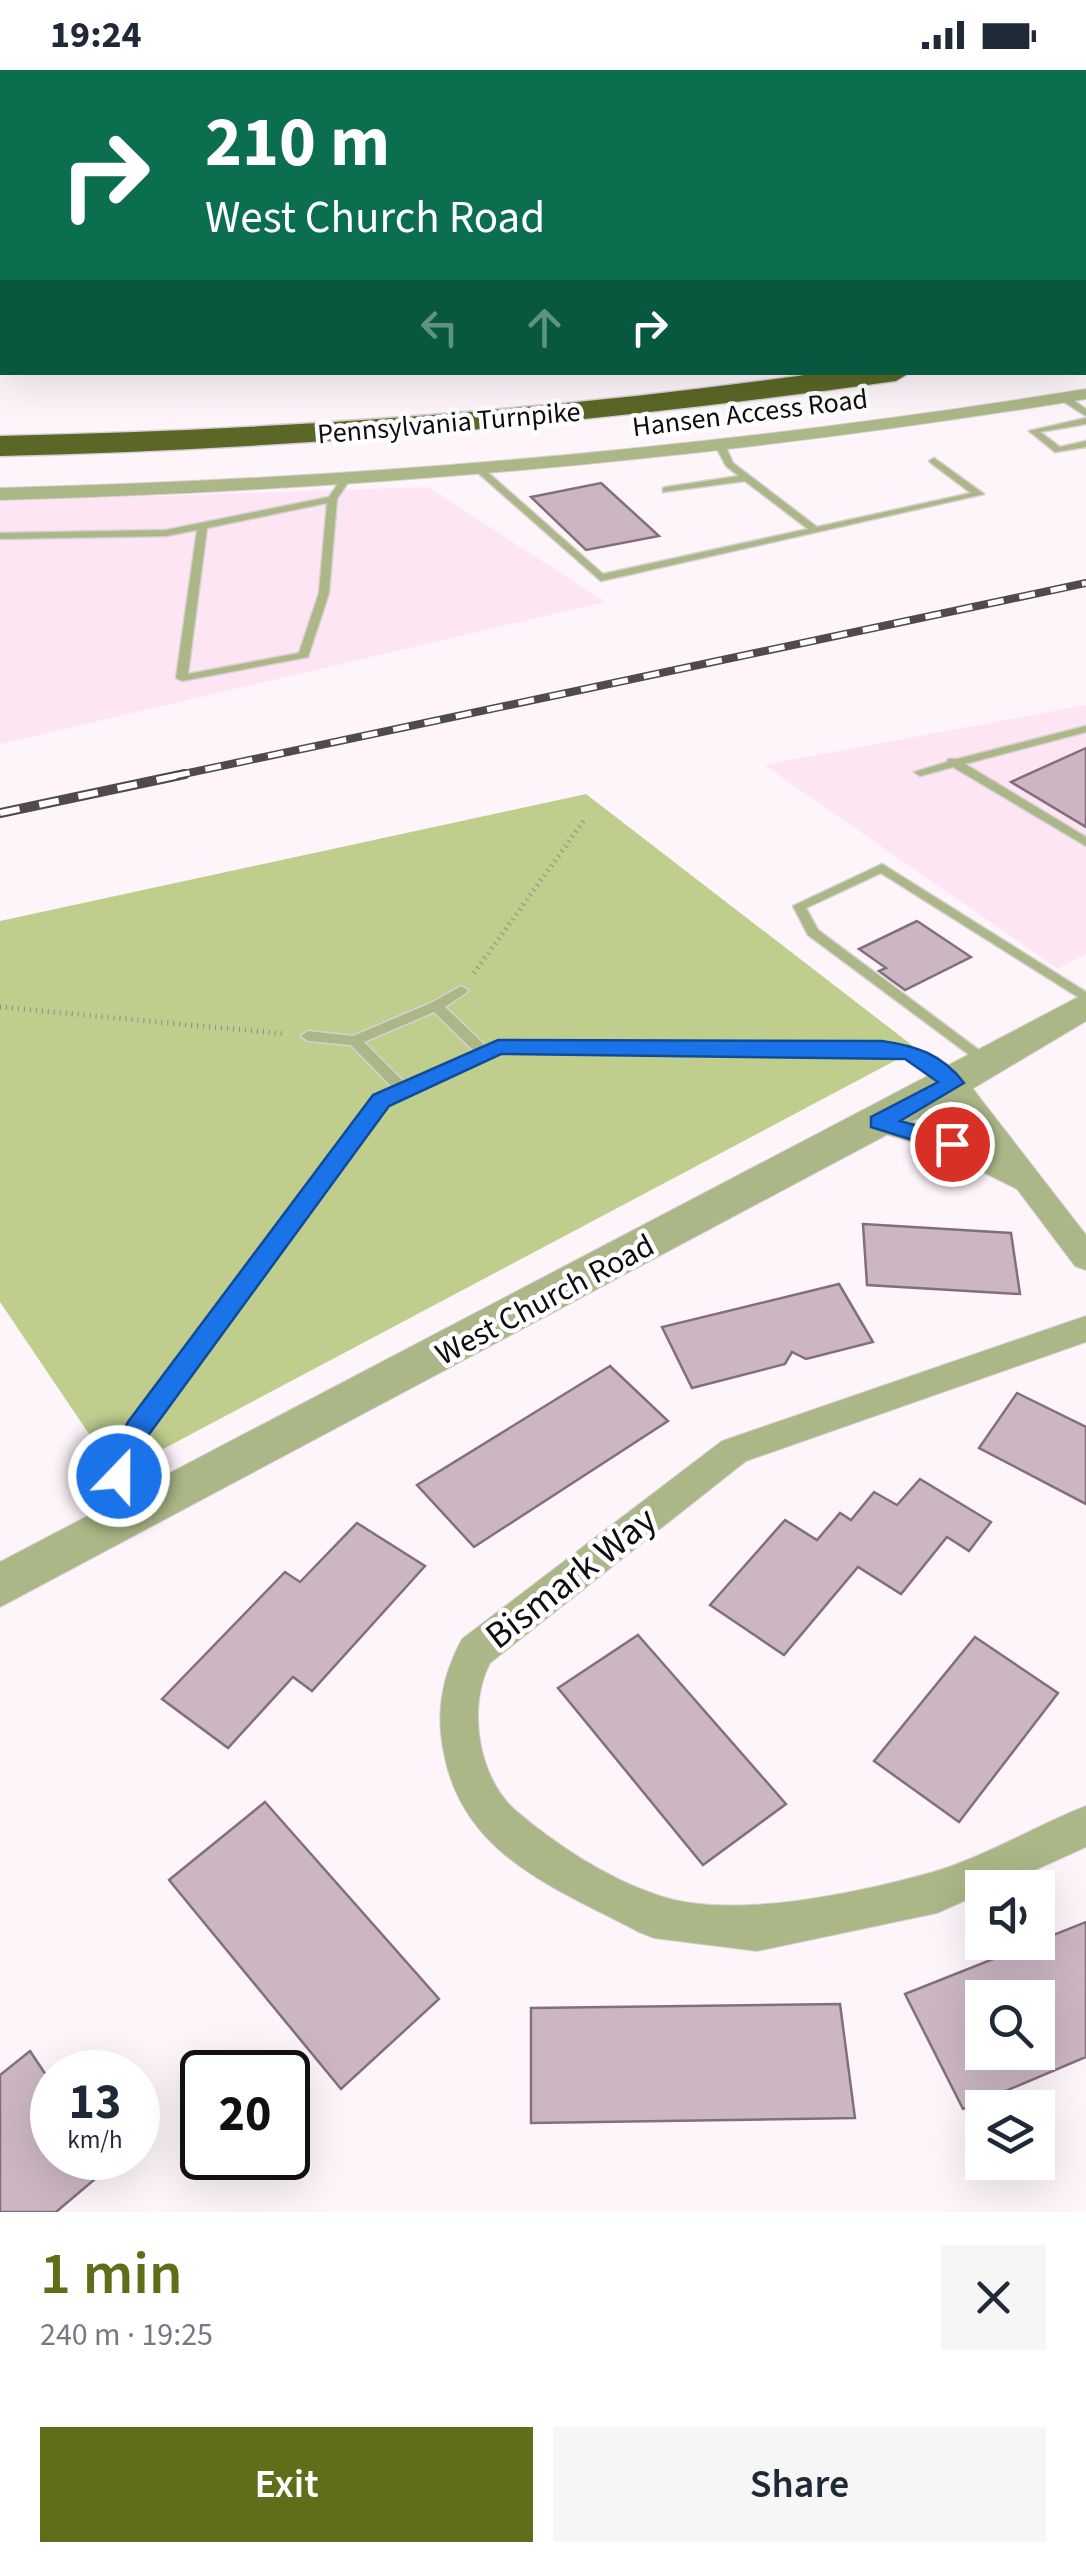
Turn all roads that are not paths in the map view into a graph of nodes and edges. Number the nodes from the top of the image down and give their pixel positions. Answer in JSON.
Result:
{"nodes":[{"id":1,"x":780,"y":375,"type":"edge"},
{"id":2,"x":873,"y":375,"type":"edge"},
{"id":3,"x":1086,"y":394,"type":"edge"},
{"id":4,"x":1064,"y":398,"type":"junction"},
{"id":5,"x":1086,"y":413,"type":"edge"},
{"id":6,"x":1086,"y":421,"type":"edge"},
{"id":7,"x":0,"y":432,"type":"edge"},
{"id":8,"x":1086,"y":444,"type":"edge"},
{"id":9,"x":720,"y":445,"type":"junction"},
{"id":10,"x":0,"y":446,"type":"edge"},
{"id":11,"x":934,"y":461,"type":"dead end"},
{"id":12,"x":480,"y":471,"type":"junction"},
{"id":13,"x":748,"y":478,"type":"junction"},
{"id":14,"x":344,"y":481,"type":"junction"},
{"id":15,"x":666,"y":490,"type":"dead end"},
{"id":16,"x":0,"y":494,"type":"edge"},
{"id":17,"x":332,"y":499,"type":"junction"},
{"id":18,"x":202,"y":526,"type":"junction"},
{"id":19,"x":815,"y":530,"type":"junction"},
{"id":20,"x":0,"y":536,"type":"edge"},
{"id":21,"x":1086,"y":729,"type":"edge"},
{"id":22,"x":952,"y":761,"type":"junction"},
{"id":23,"x":920,"y":772,"type":"dead end"},
{"id":24,"x":1086,"y":842,"type":"edge"},
{"id":25,"x":462,"y":990,"type":"road end"},
{"id":26,"x":1086,"y":1002,"type":"edge"},
{"id":27,"x":436,"y":1006,"type":"junction"},
{"id":28,"x":308,"y":1036,"type":"road end"},
{"id":29,"x":354,"y":1042,"type":"junction"},
{"id":30,"x":486,"y":1053,"type":"junction"},
{"id":31,"x":970,"y":1073,"type":"junction"},
{"id":32,"x":404,"y":1090,"type":"junction"},
{"id":33,"x":879,"y":1122,"type":"junction"},
{"id":34,"x":1035,"y":1191,"type":"junction"},
{"id":35,"x":1086,"y":1258,"type":"edge"},
{"id":36,"x":1086,"y":1329,"type":"edge"},
{"id":37,"x":138,"y":1516,"type":"junction"},
{"id":38,"x":0,"y":1586,"type":"edge"},
{"id":39,"x":1086,"y":1826,"type":"edge"}],
"edges":[{"from":1,"to":7,"type":"highway","name":"Pennsylvania Turnpike"},
{"from":2,"to":10,"type":"highway","name":"Pennsylvania Turnpike"},
{"from":3,"to":4,"type":"street","name":"Hansen Access Road"},
{"from":4,"to":5,"type":"lane"},
{"from":4,"to":9,"type":"street","name":"Hansen Access Road"},
{"from":6,"to":8,"type":"lane"},
{"from":9,"to":12,"type":"street","name":"Hansen Access Road"},
{"from":9,"to":13,"type":"lane"},
{"from":11,"to":19,"type":"lane"},
{"from":12,"to":14,"type":"street","name":"Hansen Access Road"},
{"from":12,"to":19,"type":"lane"},
{"from":13,"to":15,"type":"lane"},
{"from":13,"to":19,"type":"lane"},
{"from":14,"to":16,"type":"street","name":"Hansen Access Road"},
{"from":14,"to":17,"type":"lane"},
{"from":17,"to":18,"type":"lane"},
{"from":17,"to":18,"type":"lane"},
{"from":18,"to":20,"type":"lane"},
{"from":21,"to":22,"type":"lane"},
{"from":22,"to":23,"type":"lane"},
{"from":22,"to":24,"type":"lane"},
{"from":25,"to":27,"type":"lane"},
{"from":26,"to":31,"type":"street","name":"West Church Road"},
{"from":26,"to":31,"type":"lane"},
{"from":27,"to":29,"type":"lane"},
{"from":27,"to":30,"type":"lane"},
{"from":28,"to":29,"type":"lane"},
{"from":29,"to":32,"type":"lane"},
{"from":30,"to":31,"type":"lane"},
{"from":30,"to":32,"type":"lane"},
{"from":31,"to":33,"type":"street","name":"West Church Road"},
{"from":31,"to":34,"type":"street"},
{"from":32,"to":37,"type":"lane"},
{"from":33,"to":34,"type":"street"},
{"from":33,"to":37,"type":"street","name":"West Church Road"},
{"from":34,"to":35,"type":"street"},
{"from":36,"to":39,"type":"street","name":"Bismark Way"},
{"from":37,"to":38,"type":"street","name":"West Church Road"}]}
